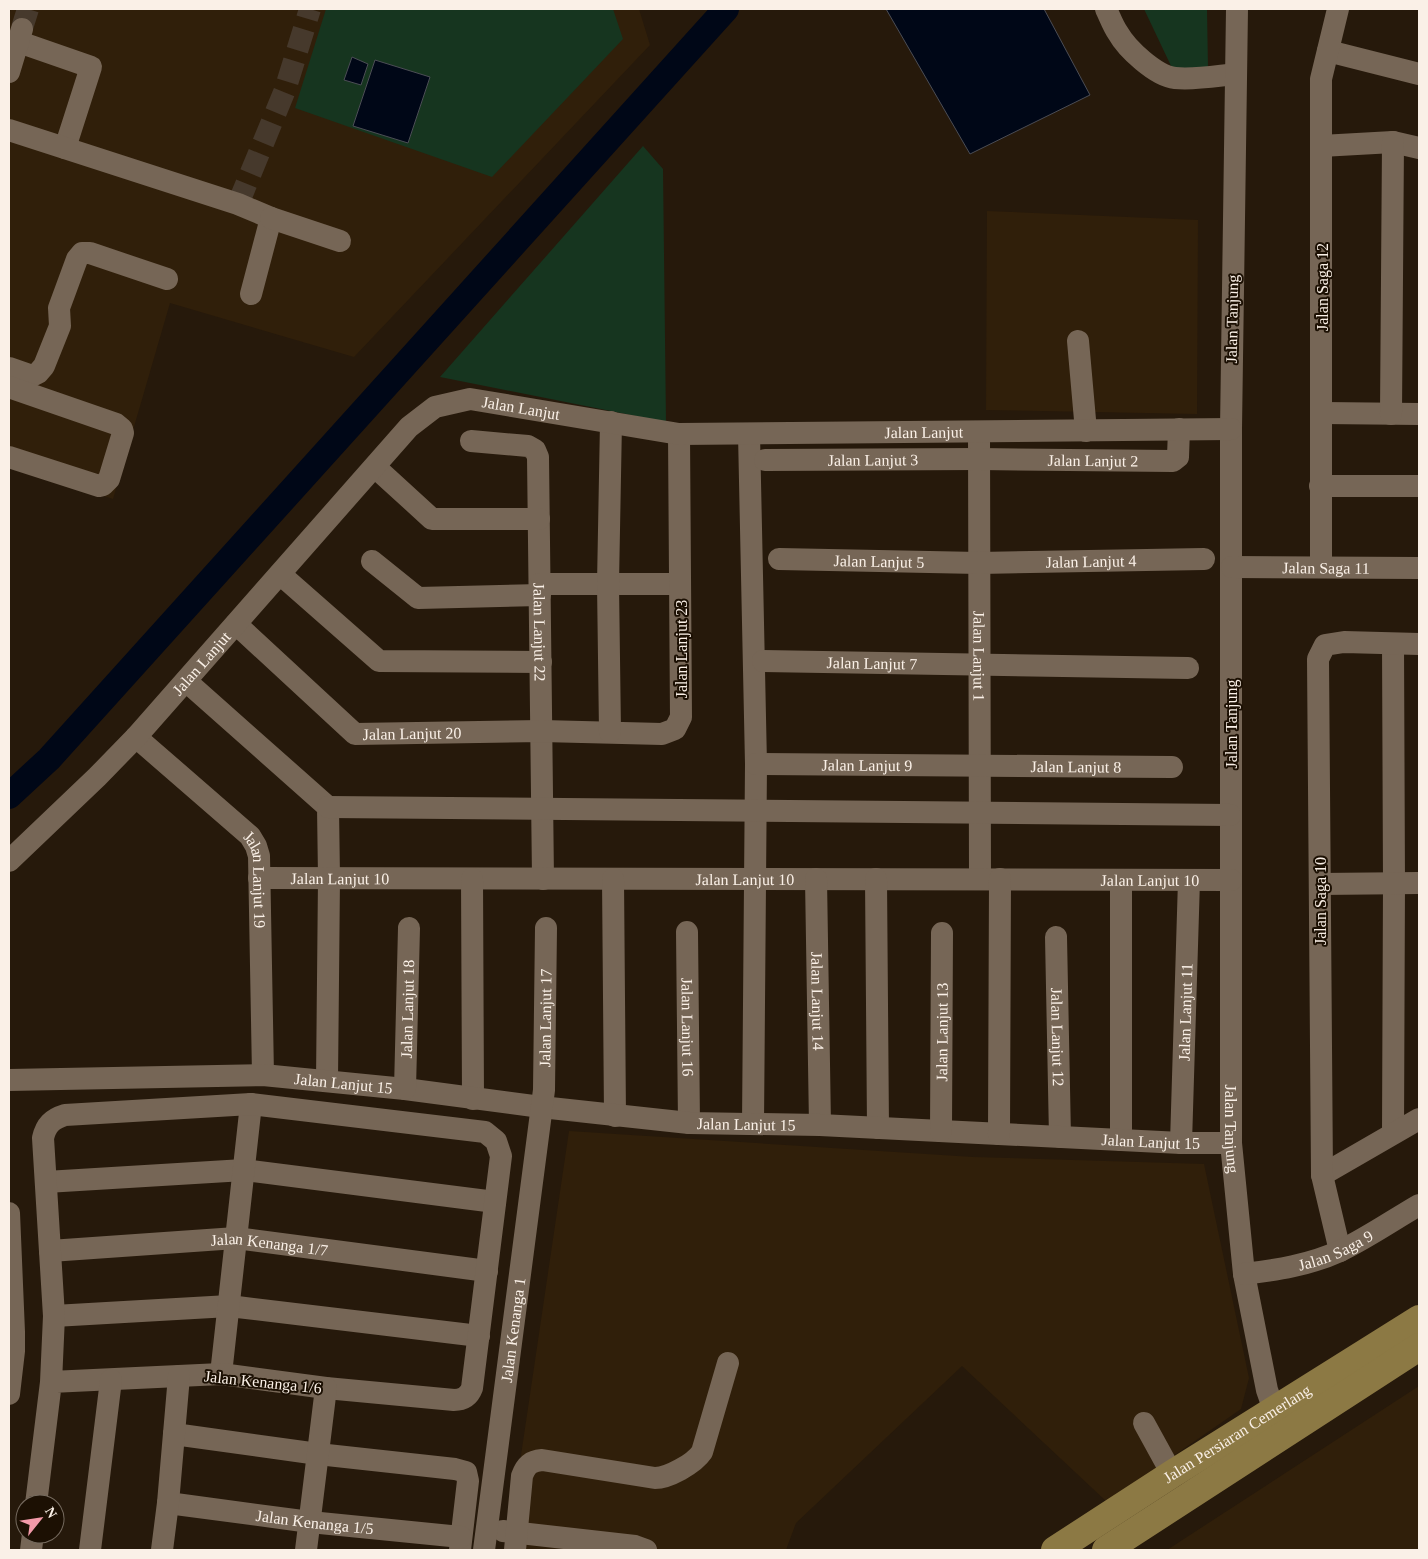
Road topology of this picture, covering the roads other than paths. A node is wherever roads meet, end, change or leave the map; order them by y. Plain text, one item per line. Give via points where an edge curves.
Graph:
1 (1106, 9) edge
2 (1237, 9) edge
3 (1338, 9) edge
4 (1328, 51) junction
5 (9, 72) edge
6 (1236, 74) junction
7 (1419, 74) edge
8 (9, 130) edge
9 (1393, 142) junction
10 (1320, 146) junction
11 (65, 148) junction
12 (1419, 148) edge
13 (271, 218) junction
14 (340, 241) dead end
15 (167, 279) dead end
16 (251, 294) dead end
17 (1078, 341) dead end
18 (9, 368) edge
19 (9, 387) edge
20 (1323, 413) junction
21 (1391, 414) junction
22 (1419, 414) edge
23 (611, 422) junction
24 (1231, 429) junction
25 (1179, 430) junction
26 (1086, 431) junction
27 (979, 432) junction
28 (679, 434) junction
29 (749, 434) junction
30 (471, 441) dead end
31 (9, 457) edge
32 (979, 459) junction
33 (765, 460) dead end
34 (375, 467) junction
35 (1320, 486) junction
36 (1419, 486) edge
37 (539, 519) junction
38 (779, 559) dead end
39 (1204, 559) dead end
40 (372, 561) dead end
41 (979, 563) junction
42 (1232, 567) junction
43 (1322, 567) junction
44 (1419, 568) edge
45 (280, 574) junction
46 (608, 584) junction
47 (680, 584) junction
48 (540, 590) junction
49 (236, 624) junction
50 (1393, 644) junction
51 (1419, 644) edge
52 (763, 661) dead end
53 (541, 662) junction
54 (979, 664) junction
55 (1188, 668) dead end
56 (186, 681) junction
57 (542, 731) junction
58 (610, 732) junction
59 (136, 737) junction
60 (756, 764) junction
61 (979, 766) junction
62 (1172, 767) dead end
63 (328, 807) junction
64 (542, 809) junction
65 (755, 810) junction
66 (980, 812) junction
67 (1230, 815) junction
68 (9, 861) edge
69 (259, 878) junction
70 (329, 878) junction
71 (472, 878) junction
72 (543, 879) junction
73 (613, 879) junction
74 (754, 879) junction
75 (816, 879) junction
76 (876, 879) junction
77 (990, 879) junction
78 (1121, 880) junction
79 (1189, 880) junction
80 (1231, 880) junction
81 (1394, 883) junction
82 (1419, 883) edge
83 (1320, 884) junction
84 (409, 928) dead end
85 (546, 928) dead end
86 (687, 932) dead end
87 (942, 933) dead end
88 (1056, 937) dead end
89 (263, 1075) junction
90 (9, 1080) edge
91 (327, 1081) junction
92 (405, 1089) junction
93 (473, 1099) junction
94 (251, 1104) junction
95 (541, 1107) junction
96 (615, 1116) junction
97 (1419, 1119) edge
98 (689, 1123) junction
99 (753, 1124) junction
100 (820, 1125) junction
101 (878, 1128) junction
102 (941, 1131) junction
103 (1393, 1133) junction
104 (999, 1134) junction
105 (1060, 1137) junction
106 (1121, 1140) junction
107 (1181, 1143) junction
108 (1231, 1143) junction
109 (244, 1170) junction
110 (1322, 1175) junction
111 (46, 1182) junction
112 (495, 1202) junction
113 (1419, 1204) edge
114 (9, 1213) edge
115 (236, 1238) junction
116 (9, 1239) edge
117 (50, 1251) junction
118 (1340, 1251) junction
119 (487, 1272) junction
120 (1244, 1274) junction
121 (228, 1306) junction
122 (54, 1316) junction
123 (1419, 1319) edge
124 (479, 1336) junction
125 (1419, 1347) edge
126 (728, 1363) dead end
127 (221, 1374) junction
128 (179, 1376) junction
129 (111, 1380) junction
130 (51, 1382) junction
131 (326, 1388) junction
132 (9, 1394) edge
133 (1282, 1421) junction
134 (1144, 1423) dead end
135 (174, 1434) junction
136 (318, 1454) junction
137 (1172, 1474) junction
138 (37, 1494) edge
139 (168, 1504) junction
140 (310, 1522) junction
141 (485, 1540) edge
142 (516, 1541) edge
143 (461, 1544) edge
144 (90, 1550) edge
145 (162, 1550) edge
146 (306, 1550) edge
147 (646, 1550) edge
148 (1055, 1550) edge
149 (1106, 1550) edge

1 - 6 street via 1118,34 1155,70 1172,78
2 - 6 street, Jalan Tanjung
3 - 4 street, Jalan Saga 12
4 - 7 street
4 - 10 street, Jalan Saga 12 via 1321,79
5 - 11 street via 21,35 91,67
6 - 24 street, Jalan Tanjung
8 - 11 street
9 - 10 street
9 - 12 street
9 - 21 street
10 - 20 street, Jalan Saga 12
11 - 13 street via 238,204
13 - 14 street
13 - 16 street
15 - 18 street via 82,253 76,259 59,308 60,326 44,366 32,376
17 - 26 street
19 - 31 street via 116,424 123,433 109,479 103,486
20 - 21 street
20 - 35 street, Jalan Saga 12
21 - 22 street
23 - 28 street, Jalan Lanjut
23 - 34 street, Jalan Lanjut via 470,399 435,406 409,428
23 - 46 street
24 - 25 street, Jalan Lanjut
24 - 42 street, Jalan Tanjung
25 - 26 street, Jalan Lanjut
25 - 32 street, Jalan Lanjut 2 via 1178,457 1173,461
26 - 27 street, Jalan Lanjut
27 - 29 street, Jalan Lanjut
27 - 32 street, Jalan Lanjut 1
28 - 29 street, Jalan Lanjut
28 - 47 street, Jalan Lanjut 23
29 - 60 street
30 - 37 street, Jalan Lanjut 22 via 528,446 535,450 538,457
32 - 33 street, Jalan Lanjut 3
32 - 41 street, Jalan Lanjut 1
34 - 37 street via 432,519
34 - 45 street, Jalan Lanjut
35 - 36 street
35 - 43 street, Jalan Saga 12
37 - 48 street, Jalan Lanjut 22
38 - 41 street, Jalan Lanjut 5
39 - 41 street, Jalan Lanjut 4
40 - 48 street via 418,598
41 - 54 street, Jalan Lanjut 1
42 - 43 street, Jalan Saga 11
42 - 67 street, Jalan Tanjung
43 - 44 street, Jalan Saga 11
45 - 49 street, Jalan Lanjut
45 - 53 street via 379,661
46 - 47 street
46 - 48 street
46 - 58 street
47 - 58 street, Jalan Lanjut 23 via 682,717 675,729 662,734
48 - 53 street, Jalan Lanjut 22
49 - 56 street, Jalan Lanjut
49 - 57 street, Jalan Lanjut 20 via 355,734
50 - 51 street, Jalan Saga 10
50 - 81 street
50 - 83 street, Jalan Saga 10 via 1344,642 1325,645 1318,660
52 - 54 street, Jalan Lanjut 7
53 - 57 street, Jalan Lanjut 22
54 - 55 street
54 - 61 street, Jalan Lanjut 1
56 - 59 street, Jalan Lanjut
56 - 63 street
57 - 58 street, Jalan Lanjut 23
57 - 64 street, Jalan Lanjut 22
59 - 68 street, Jalan Lanjut
59 - 69 street, Jalan Lanjut 19 via 250,836 259,856
60 - 61 street, Jalan Lanjut 9
60 - 65 street
61 - 62 street, Jalan Lanjut 8
61 - 66 street, Jalan Lanjut 1
63 - 64 street
63 - 70 street
64 - 65 street
64 - 72 street, Jalan Lanjut 22
65 - 66 street
65 - 74 street
66 - 67 street
66 - 77 street, Jalan Lanjut 1
67 - 80 street, Jalan Tanjung
69 - 70 street, Jalan Lanjut 10
69 - 89 street, Jalan Lanjut 19
70 - 71 street, Jalan Lanjut 10
70 - 91 street
71 - 72 street, Jalan Lanjut 10
71 - 93 street
72 - 73 street, Jalan Lanjut 10
73 - 74 street, Jalan Lanjut 10
73 - 96 street
74 - 75 street, Jalan Lanjut 10
74 - 99 street
75 - 76 street, Jalan Lanjut 10
75 - 100 street, Jalan Lanjut 14
76 - 77 street, Jalan Lanjut 10
76 - 101 street
77 - 78 street, Jalan Lanjut 10
77 - 104 street, Jalan Lanjut 1
78 - 79 street, Jalan Lanjut 10
78 - 106 street
79 - 80 street, Jalan Lanjut 10
79 - 107 street, Jalan Lanjut 11
80 - 108 street, Jalan Tanjung
81 - 82 street
81 - 83 street
81 - 103 street
83 - 110 street, Jalan Saga 10
84 - 92 street, Jalan Lanjut 18
85 - 95 street, Jalan Lanjut 17 via 544,1090
86 - 98 street, Jalan Lanjut 16
87 - 102 street, Jalan Lanjut 13
88 - 105 street, Jalan Lanjut 12
89 - 90 street, Jalan Lanjut 15
89 - 91 street, Jalan Lanjut 15
91 - 92 street, Jalan Lanjut 15
92 - 93 street, Jalan Lanjut 15
93 - 95 street, Jalan Lanjut 15
94 - 109 street
94 - 111 street via 58,1117 47,1126 43,1138
94 - 112 street via 485,1132 496,1141 500,1152
95 - 96 street, Jalan Lanjut 15
95 - 141 street, Jalan Kenanga 1
96 - 98 street, Jalan Lanjut 15
97 - 103 street
98 - 99 street, Jalan Lanjut 15
99 - 100 street, Jalan Lanjut 15
100 - 101 street, Jalan Lanjut 15
101 - 102 street, Jalan Lanjut 15
102 - 104 street, Jalan Lanjut 15
103 - 110 street
104 - 105 street, Jalan Lanjut 15
105 - 106 street, Jalan Lanjut 15
106 - 107 street, Jalan Lanjut 15
107 - 108 street, Jalan Lanjut 15
108 - 120 street, Jalan Tanjung
109 - 111 street
109 - 112 street
109 - 115 street
110 - 118 street, Jalan Saga 10
111 - 117 street
112 - 119 street
113 - 118 street, Jalan Saga 9
114 - 116 street
115 - 117 street, Jalan Kenanga 1/7
115 - 119 street, Jalan Kenanga 1/7
115 - 121 street
116 - 132 street via 14,1332
117 - 122 street
118 - 120 street, Jalan Saga 9 via 1275,1270
119 - 124 street
120 - 133 street, Jalan Tanjung via 1267,1390
121 - 122 street
121 - 124 street
121 - 127 street
122 - 130 street
123 - 133 main road, Jalan Persiaran Cemerlang
124 - 131 street, Jalan Kenanga 1/6 via 471,1392 462,1399
125 - 133 main road, Jalan Persiaran Cemerlang
126 - 142 street via 704,1448 697,1459 658,1478 535,1460 524,1469 522,1476
127 - 128 street, Jalan Kenanga 1/6
127 - 131 street, Jalan Kenanga 1/6
128 - 129 street, Jalan Kenanga 1/6
128 - 135 street
129 - 130 street, Jalan Kenanga 1/6
129 - 144 street
130 - 138 street
131 - 136 street
133 - 137 main road, Jalan Persiaran Cemerlang
133 - 149 main road, Jalan Persiaran Cemerlang
134 - 137 street
135 - 136 street
135 - 139 street
136 - 140 street
136 - 143 street via 466,1472 468,1481
137 - 148 main road, Jalan Persiaran Cemerlang
139 - 140 street, Jalan Kenanga 1/5
139 - 145 street
140 - 143 street, Jalan Kenanga 1/5
140 - 146 street
141 - 142 street
142 - 147 street via 635,1546

